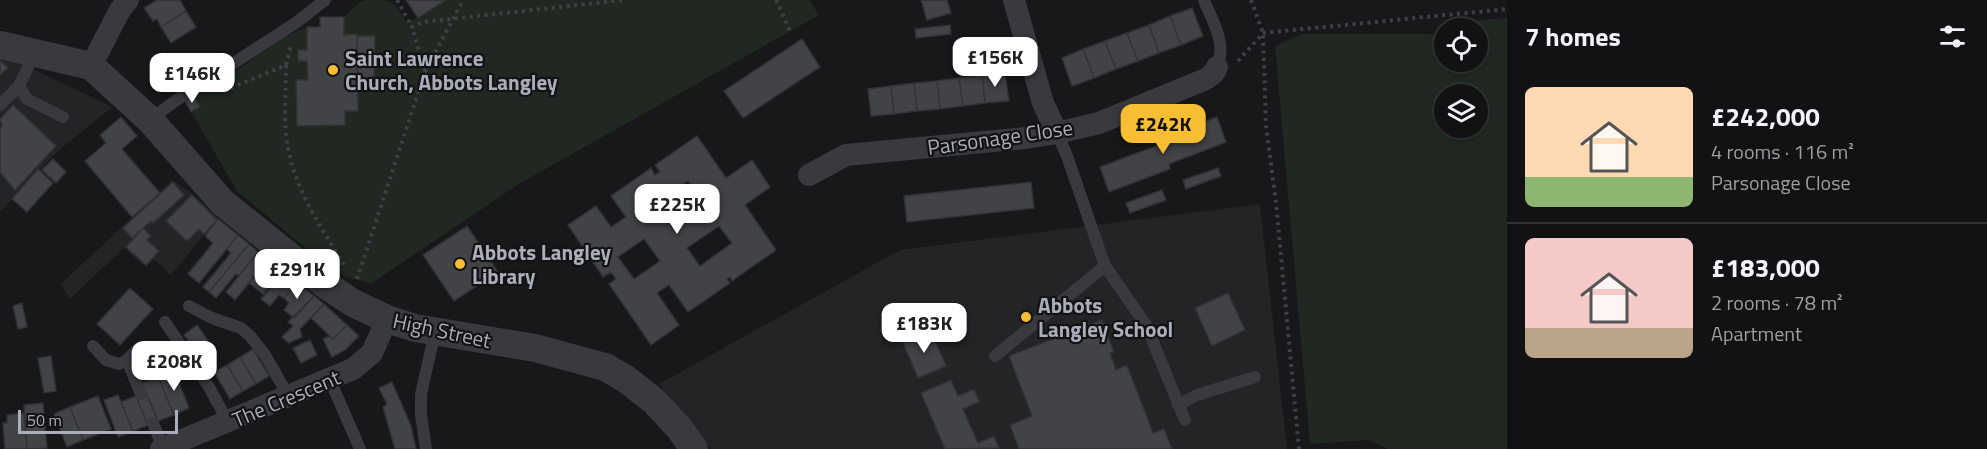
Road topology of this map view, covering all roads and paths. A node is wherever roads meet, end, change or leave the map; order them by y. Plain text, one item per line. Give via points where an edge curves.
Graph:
1 (128, 0) edge
2 (325, 0) edge
3 (397, 0) edge
4 (463, 0) edge
5 (624, 0) edge
6 (776, 0) edge
7 (1014, 0) edge
8 (1204, 0) edge
9 (1251, 0) edge
10 (1507, 9) edge
11 (454, 18) junction
12 (412, 27) junction
13 (790, 31) dead end
14 (1263, 33) junction
15 (0, 45) edge
16 (34, 54) junction
17 (91, 66) junction
18 (1217, 67) junction
19 (425, 72) junction
20 (19, 86) junction
21 (215, 95) dead end
22 (0, 105) edge
23 (63, 117) dead end
24 (150, 120) junction
25 (1057, 133) junction
26 (809, 175) dead end
27 (1105, 266) junction
28 (357, 277) junction
29 (353, 287) dead end
30 (189, 306) dead end
31 (387, 319) junction
32 (165, 322) dead end
33 (435, 332) junction
34 (93, 346) dead end
35 (139, 348) dead end
36 (995, 356) dead end
37 (127, 360) junction
38 (1255, 377) dead end
39 (330, 380) junction
40 (141, 394) dead end
41 (289, 397) junction
42 (1179, 405) junction
43 (1185, 420) dead end
44 (228, 422) junction
45 (153, 423) dead end
46 (162, 448) edge
47 (360, 449) edge
48 (426, 449) edge
49 (694, 449) edge
50 (1299, 449) edge

1 - 17 street
2 - 24 lane
3 - 12 path
4 - 11 path
5 - 11 path
6 - 13 path
7 - 25 street via 1042,103
8 - 18 lane via 1222,46
9 - 14 path
10 - 14 path
11 - 12 path via 423,21
11 - 19 path
12 - 19 path
14 - 18 path via 1237,61
14 - 50 path via 1266,126
15 - 16 street
16 - 17 street
16 - 20 lane
17 - 24 street, High Street
18 - 25 street, Parsonage Close via 1206,79 1163,97 1099,123
19 - 28 path
20 - 22 lane
20 - 23 lane via 27,99
21 - 28 path via 286,65 287,146 294,170 316,219 348,272
24 - 31 street, High Street via 223,203 323,283
25 - 26 street, Parsonage Close via 846,155
25 - 27 lane
27 - 36 lane
27 - 42 lane via 1146,325
28 - 29 path
30 - 41 lane via 242,328 265,355
31 - 33 street, High Street
31 - 39 street, The Crescent via 377,345 366,359
32 - 44 lane
33 - 48 lane via 421,394
33 - 49 street, High Street via 535,348 605,367 654,401
34 - 37 lane via 106,360
35 - 37 lane
37 - 40 lane
38 - 42 lane via 1197,395
39 - 41 street, The Crescent
39 - 47 lane
41 - 44 street, The Crescent
42 - 43 lane
44 - 46 street, The Crescent
45 - 46 lane

